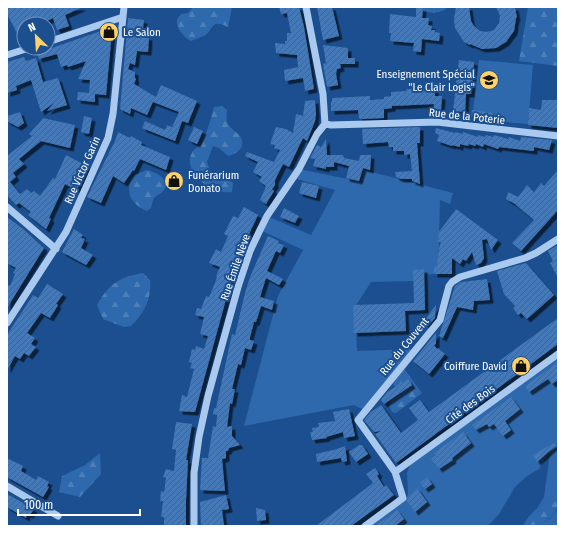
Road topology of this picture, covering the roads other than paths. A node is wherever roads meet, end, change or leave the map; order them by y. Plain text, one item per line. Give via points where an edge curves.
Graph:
1 (124, 7) edge
2 (306, 7) edge
3 (123, 18) junction
4 (56, 39) edge
5 (325, 124) junction
6 (558, 136) edge
7 (7, 207) edge
8 (558, 239) edge
9 (56, 248) junction
10 (7, 323) edge
11 (558, 354) edge
12 (395, 472) junction
13 (7, 486) edge
14 (58, 516) dead end
15 (194, 526) edge
16 (365, 526) edge

1 - 3 street, Rue Victor Garin
2 - 5 street via 323,94
3 - 4 street
3 - 9 street, Rue Victor Garin via 108,138 74,215
5 - 6 street, Rue de la Poterie via 437,122
5 - 15 street, Rue Émile Nève via 260,230 238,287 199,437 194,473
7 - 9 street
8 - 12 street, Rue du Couvent via 525,258 460,277 449,286 440,320 358,420
9 - 10 street, Rue Victor Garin
11 - 12 street, Cité des Bois
12 - 16 street via 403,498
13 - 14 street

